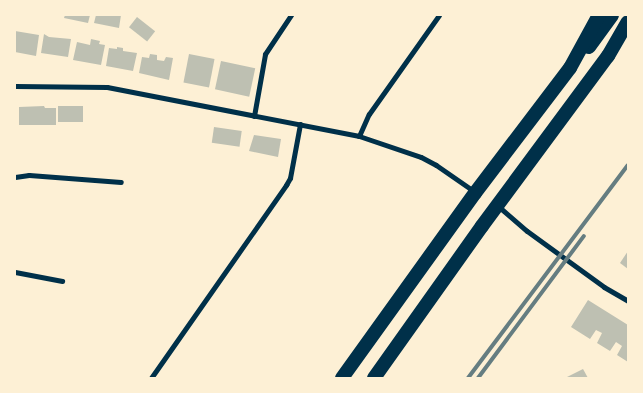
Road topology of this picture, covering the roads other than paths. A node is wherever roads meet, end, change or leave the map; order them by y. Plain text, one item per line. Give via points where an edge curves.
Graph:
1 (290, 15) edge
2 (439, 15) edge
3 (599, 15) edge
4 (612, 15) edge
5 (628, 22) edge
6 (570, 68) junction
7 (15, 86) edge
8 (254, 116) junction
9 (300, 124) junction
10 (359, 136) junction
11 (15, 177) edge
12 (121, 182) dead end
13 (475, 193) junction
14 (497, 205) junction
15 (15, 272) edge
16 (62, 281) dead end
17 (628, 301) edge
18 (151, 378) edge
19 (342, 378) edge
20 (374, 378) edge

1 - 8 street via 265,54
2 - 10 street via 369,114
3 - 6 highway
4 - 6 highway
5 - 14 highway via 588,83
6 - 13 highway
7 - 8 street via 107,87
8 - 9 street
9 - 10 street
9 - 18 street via 286,185
10 - 13 street via 429,161
11 - 12 street via 29,175
13 - 19 highway
14 - 17 street via 527,232
14 - 20 highway
15 - 16 street

